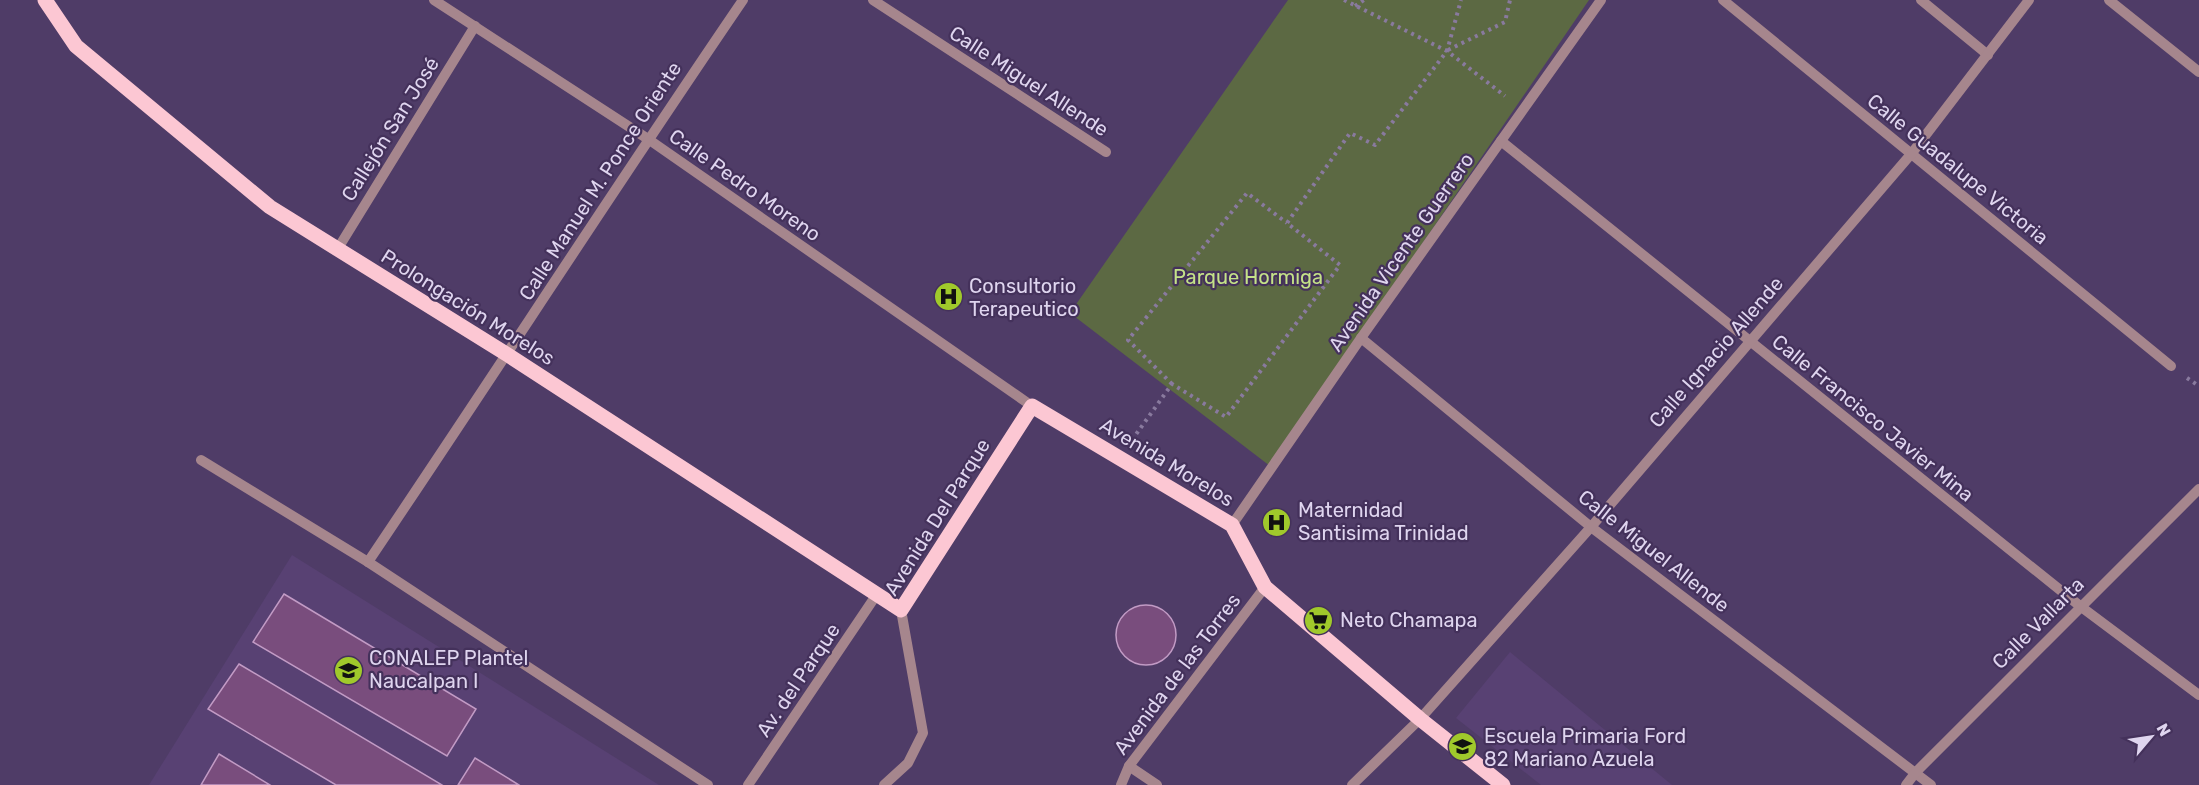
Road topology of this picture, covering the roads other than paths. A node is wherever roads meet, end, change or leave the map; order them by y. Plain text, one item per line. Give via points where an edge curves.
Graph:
1 (45, 0) edge
2 (434, 0) edge
3 (742, 0) edge
4 (873, 0) edge
5 (1601, 0) edge
6 (1723, 0) edge
7 (1921, 0) edge
8 (2029, 0) edge
9 (2109, 0) edge
10 (475, 26) junction
11 (1988, 55) junction
12 (2199, 72) edge
13 (648, 139) junction
14 (1501, 141) junction
15 (1106, 152) dead end
16 (1912, 153) junction
17 (337, 250) junction
18 (1361, 338) junction
19 (1748, 341) junction
20 (508, 355) junction
21 (2171, 366) dead end
22 (1032, 406) junction
23 (201, 460) dead end
24 (2199, 489) edge
25 (1232, 525) junction
26 (1591, 527) junction
27 (368, 562) junction
28 (1265, 586) junction
29 (877, 594) junction
30 (2080, 606) junction
31 (901, 610) junction
32 (2199, 695) edge
33 (1420, 719) junction
34 (1129, 766) junction
35 (1916, 772) junction
36 (708, 785) edge
37 (748, 785) edge
38 (884, 785) edge
39 (1121, 785) edge
40 (1157, 785) edge
41 (1352, 785) edge
42 (1503, 785) edge
43 (1906, 785) edge
44 (1931, 785) edge

1 - 17 main road, Prolongación Morelos via 76,46 270,207
2 - 10 street, Calle Pedro Moreno
3 - 13 street, Calle Manuel M. Ponce Oriente
4 - 15 street, Calle Miguel Allende
5 - 14 street, Avenida Vicente Guerrero
6 - 16 street, Calle Guadalupe Victoria
7 - 11 street
8 - 11 street, Calle Ignacio Allende
9 - 12 street
10 - 13 street, Calle Pedro Moreno
10 - 17 street, Callejón San José
11 - 16 street, Calle Ignacio Allende
13 - 20 street, Calle Manuel M. Ponce Oriente
13 - 22 street, Calle Pedro Moreno
14 - 18 street, Avenida Vicente Guerrero
14 - 19 street, Calle Francisco Javier Mina
16 - 19 street, Calle Ignacio Allende
16 - 21 street, Calle Guadalupe Victoria
17 - 20 main road, Prolongación Morelos
18 - 25 street, Avenida Vicente Guerrero
18 - 26 street, Calle Miguel Allende
19 - 26 street, Calle Ignacio Allende
19 - 30 street, Calle Francisco Javier Mina
20 - 27 street, Calle Manuel M. Ponce Oriente
20 - 29 main road, Prolongación Morelos
22 - 25 main road, Avenida Morelos
22 - 31 main road, Avenida Del Parque
23 - 27 street
24 - 30 street, Calle Vallarta
25 - 28 main road, Avenida Morelos
26 - 33 street, Calle Ignacio Allende
26 - 35 street, Calle Miguel Allende
27 - 36 street
28 - 33 main road, Avenida Morelos
28 - 34 street, Avenida de las Torres
29 - 31 main road, Prolongación Morelos
29 - 37 street, Av. del Parque
30 - 32 street, Calle Francisco Javier Mina
30 - 35 street, Calle Vallarta
31 - 38 street, Avenida Del Parque via 923,733 908,764
33 - 41 street, Calle Ignacio Allende
33 - 42 main road, Avenida Morelos
34 - 39 street, Avenida de las Torres
34 - 40 street
35 - 43 street, Calle Vallarta
35 - 44 street, Calle Miguel Allende

